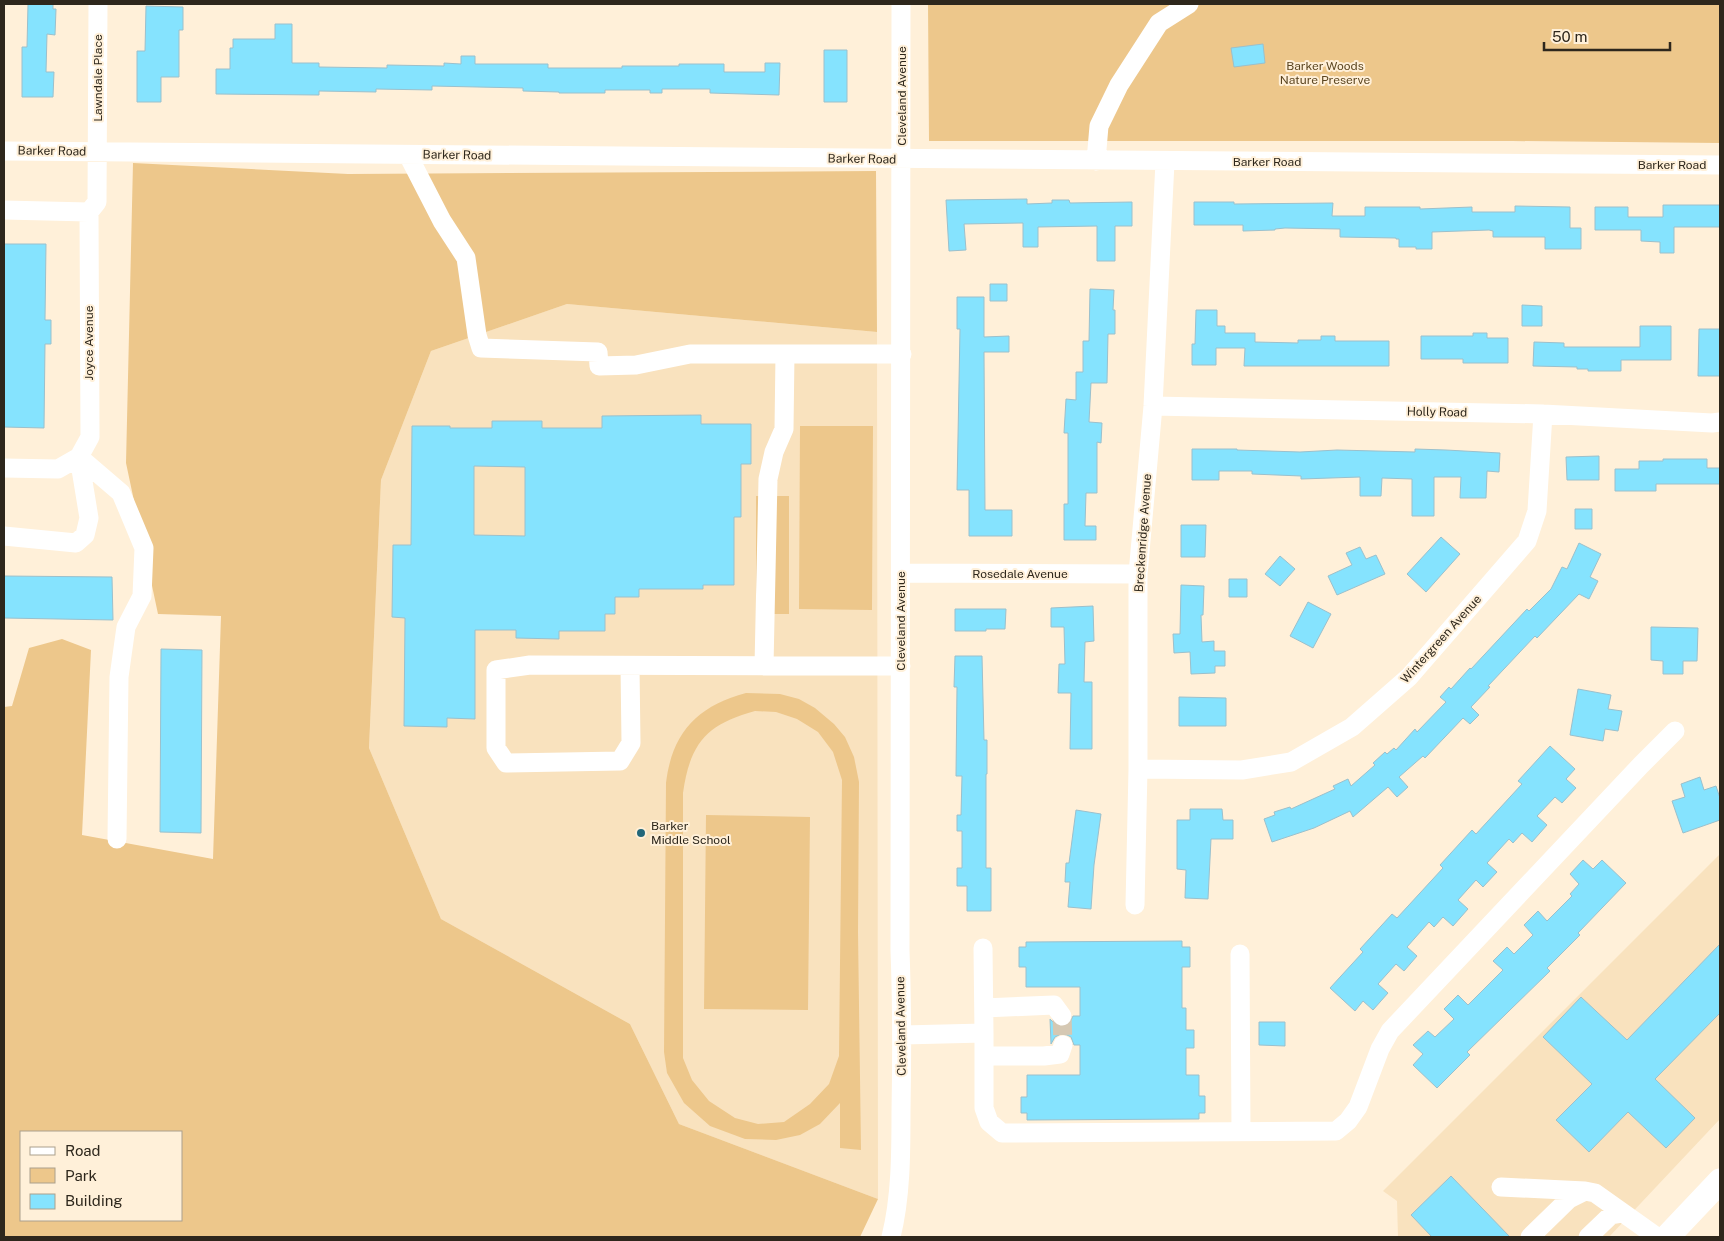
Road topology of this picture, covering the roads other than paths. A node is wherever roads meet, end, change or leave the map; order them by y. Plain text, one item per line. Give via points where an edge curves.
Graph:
1 (98, 4) edge
2 (901, 4) edge
3 (1189, 4) edge
4 (4, 151) edge
5 (98, 152) junction
6 (408, 155) junction
7 (902, 159) junction
8 (1096, 161) junction
9 (1166, 162) junction
10 (1720, 165) edge
11 (4, 210) edge
12 (88, 212) junction
13 (785, 354) junction
14 (902, 354) junction
15 (1153, 406) junction
16 (1543, 414) junction
17 (1720, 422) edge
18 (79, 457) junction
19 (4, 468) edge
20 (4, 536) edge
21 (902, 573) junction
22 (1138, 574) junction
23 (630, 666) junction
24 (764, 666) junction
25 (901, 666) junction
26 (1675, 731) dead end
27 (1138, 769) junction
28 (117, 839) dead end
29 (1135, 905) dead end
30 (983, 948) dead end
31 (1240, 954) dead end
32 (984, 1008) junction
33 (1062, 1016) dead end
34 (984, 1033) junction
35 (902, 1035) junction
36 (1063, 1045) dead end
37 (984, 1056) junction
38 (1241, 1131) junction
39 (1720, 1181) edge
40 (1501, 1188) dead end
41 (1585, 1191) junction
42 (1623, 1213) junction
43 (891, 1237) edge
44 (1530, 1237) edge
45 (1588, 1237) edge
46 (1657, 1237) edge
47 (1667, 1237) edge

1 - 5 street, Lawndale Place
2 - 7 street, Cleveland Avenue
3 - 8 street via 1159,23 1119,85 1099,126
4 - 5 street, Barker Road
5 - 6 street, Barker Road
5 - 12 street, Joyce Avenue via 97,202
6 - 7 street, Barker Road
6 - 13 street via 442,221 466,258 481,348 598,352 599,366 636,365 690,354
7 - 8 street, Barker Road
7 - 14 street, Cleveland Avenue
8 - 9 street, Barker Road
9 - 10 street, Barker Road
9 - 15 street, Breckenridge Avenue
11 - 12 street
12 - 18 street, Joyce Avenue via 90,437
13 - 14 street
13 - 24 street via 784,430 774,452 768,479
14 - 21 street, Cleveland Avenue
15 - 16 street, Holly Road
15 - 22 street, Breckenridge Avenue
16 - 17 street, Holly Road
16 - 27 street, Wintergreen Avenue via 1537,511 1527,542 1408,677 1352,727 1291,762 1242,770
18 - 19 street via 58,469
18 - 20 street via 89,518 85,535 76,543
18 - 28 street via 120,493 144,548 142,596 126,627 119,677
21 - 22 street, Rosedale Avenue
21 - 25 street, Cleveland Avenue
22 - 27 street, Breckenridge Avenue
23 - 23 street via 530,666 496,670 496,748 506,763 620,761 630,743
23 - 24 street
24 - 25 street
25 - 35 street, Cleveland Avenue
26 - 38 street via 1390,1031 1358,1107 1348,1121 1336,1131
27 - 29 street, Breckenridge Avenue
30 - 32 street
31 - 38 street
32 - 33 street via 1054,1005
32 - 34 street
34 - 35 street
34 - 37 street
35 - 43 street, Cleveland Avenue via 901,1157
36 - 37 street via 1060,1054
37 - 38 street via 984,1108 989,1122 1002,1133
39 - 47 main road
40 - 41 street
41 - 42 street via 1595,1193
41 - 44 street via 1569,1199
42 - 45 street via 1611,1215
42 - 46 street

